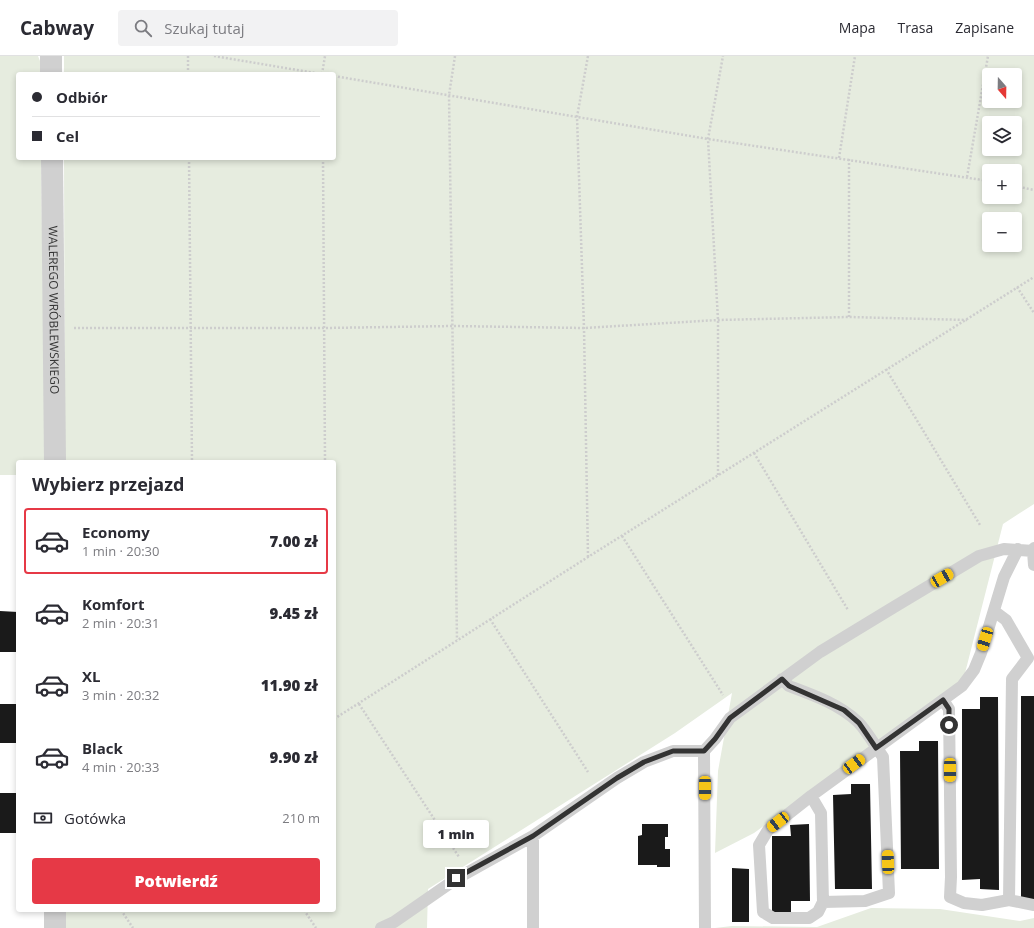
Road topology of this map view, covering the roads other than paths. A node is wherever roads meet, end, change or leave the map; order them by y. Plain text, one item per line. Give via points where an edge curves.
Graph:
1 (51, 56) edge
2 (51, 72) edge
3 (52, 160) edge
4 (55, 460) edge
5 (1018, 549) junction
6 (1033, 550) edge
7 (1034, 565) edge
8 (994, 611) junction
9 (1031, 661) edge
10 (782, 679) junction
11 (943, 700) junction
12 (876, 748) junction
13 (704, 751) junction
14 (811, 796) junction
15 (533, 836) junction
16 (1009, 900) junction
17 (823, 902) junction
18 (1034, 905) edge
19 (55, 912) edge
20 (55, 928) edge
21 (381, 928) edge
22 (534, 928) edge
23 (705, 928) edge

1 - 2 street
3 - 4 street, WALEREGO WRÓBLEWSKIEGO
5 - 6 lane
5 - 8 lane via 1004,577
5 - 10 lane via 1004,549 979,556 820,652
6 - 7 lane
8 - 9 lane via 1006,620
8 - 11 lane via 974,670 962,686
9 - 16 lane via 1012,679
10 - 12 lane via 789,686 844,710 859,723
10 - 13 lane via 730,718
11 - 12 lane
11 - 16 lane via 949,709 950,897 964,904 982,905
12 - 14 lane
12 - 17 lane via 884,757 889,892 865,901
13 - 15 lane via 673,751 644,762
13 - 23 lane
14 - 17 lane via 821,813
14 - 17 lane via 768,830 759,845 763,912 773,918 809,918 818,912
15 - 21 lane via 456,878 394,922
15 - 22 lane
16 - 18 lane
19 - 20 street

